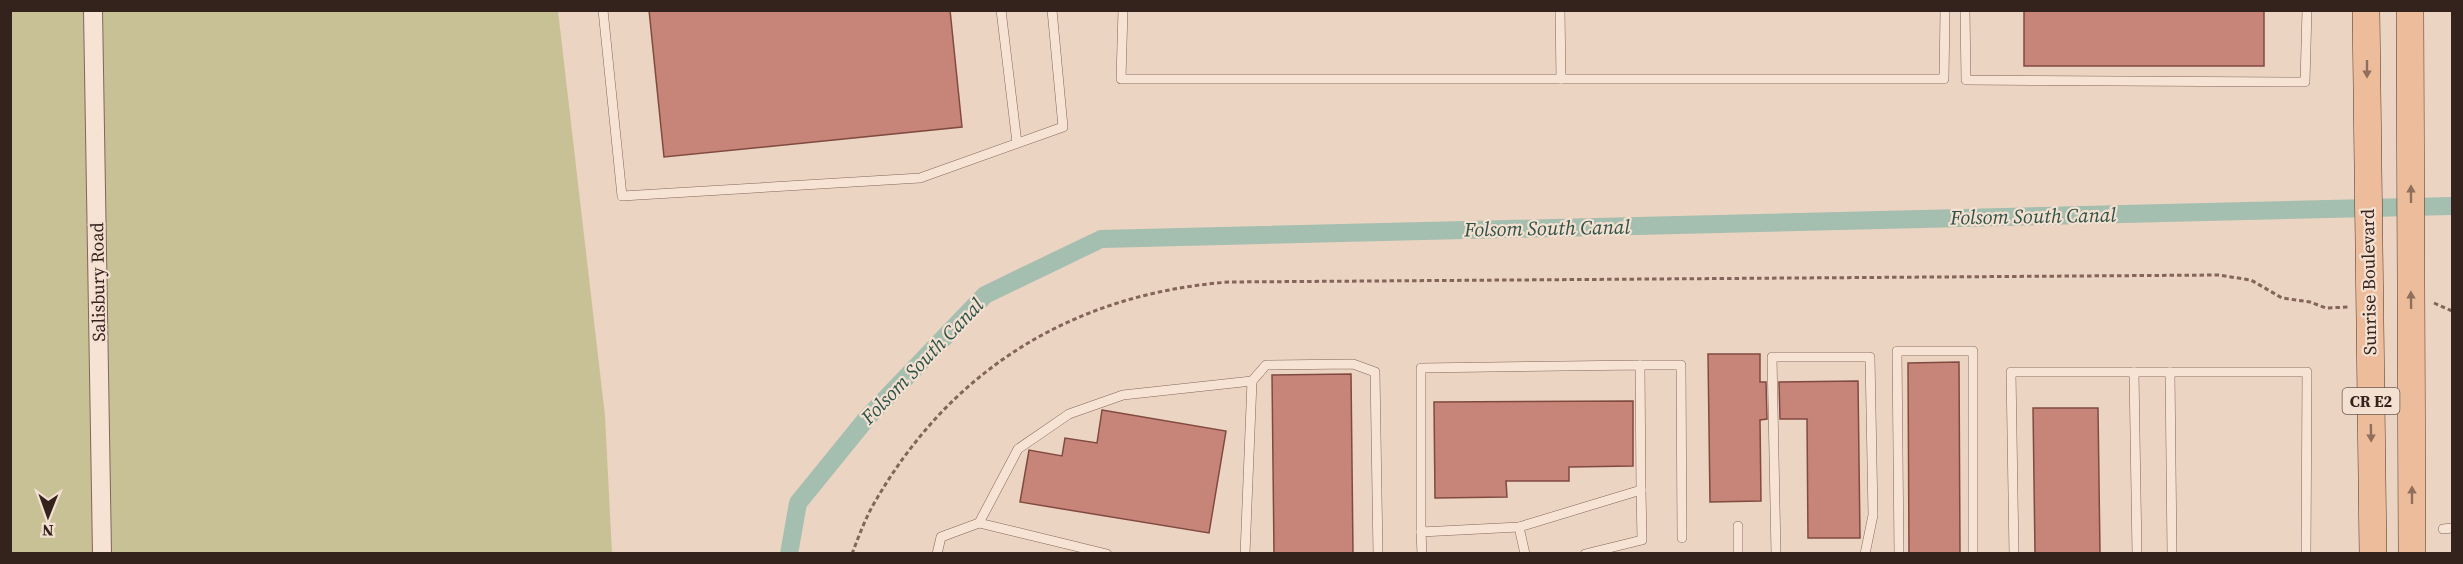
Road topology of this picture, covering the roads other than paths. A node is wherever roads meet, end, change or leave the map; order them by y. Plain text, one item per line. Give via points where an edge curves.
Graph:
1 (93, 10) edge
2 (603, 10) edge
3 (1001, 10) edge
4 (1052, 10) edge
5 (1123, 10) edge
6 (1560, 10) edge
7 (1945, 10) edge
8 (1965, 10) edge
9 (2307, 10) edge
10 (2367, 10) edge
11 (2410, 10) edge
12 (1561, 79) junction
13 (1017, 143) junction
14 (1640, 365) junction
15 (2134, 372) junction
16 (2170, 372) junction
17 (1252, 381) junction
18 (1641, 490) junction
19 (979, 523) junction
20 (1738, 526) dead end
21 (1519, 527) junction
22 (1421, 532) junction
23 (1682, 538) dead end
24 (102, 554) edge
25 (937, 554) edge
26 (1107, 554) edge
27 (1245, 554) edge
28 (1378, 554) edge
29 (1422, 554) edge
30 (1525, 554) edge
31 (1585, 554) edge
32 (1738, 554) edge
33 (1776, 554) edge
34 (1865, 554) edge
35 (1899, 554) edge
36 (1973, 554) edge
37 (2014, 554) edge
38 (2137, 554) edge
39 (2172, 554) edge
40 (2306, 554) edge
41 (2373, 554) edge
42 (2412, 554) edge

1 - 24 street, Salisbury Road
2 - 13 lane via 622,196 920,178
3 - 13 lane
4 - 13 lane via 1063,127
5 - 12 lane via 1121,79
6 - 12 lane
7 - 12 lane via 1944,79
8 - 9 lane via 1966,80 2305,82
10 -> 41 main road, Sunrise Boulevard / CR E2
42 -> 11 main road, CR E2
14 - 18 lane
14 - 22 lane via 1421,368
14 - 23 lane via 1681,365
15 - 16 lane
15 - 37 lane via 2011,372
15 - 38 lane
16 - 39 lane
16 - 40 lane via 2307,372
17 - 19 lane via 1123,395 1069,414 1018,449
17 - 27 lane
17 - 28 lane via 1266,365 1353,363 1375,372
18 - 21 lane
18 - 31 lane via 1642,540
19 - 25 lane via 941,537
19 - 26 lane
20 - 32 lane
21 - 22 lane
21 - 30 lane
22 - 29 lane
33 - 34 lane via 1772,357 1870,357 1873,515
35 - 36 lane via 1897,351 1973,351

